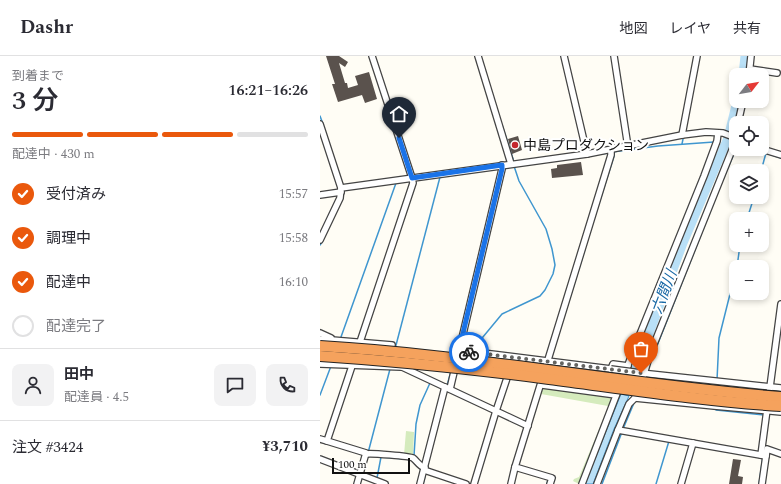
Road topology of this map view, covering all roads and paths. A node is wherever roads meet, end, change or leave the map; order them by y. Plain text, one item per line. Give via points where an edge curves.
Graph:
1 (372, 56) edge
2 (478, 56) edge
3 (564, 56) edge
4 (614, 56) edge
5 (697, 56) edge
6 (752, 56) edge
7 (750, 68) edge
8 (769, 72) edge
9 (777, 73) dead end
10 (320, 124) edge
11 (720, 133) junction
12 (682, 135) junction
13 (729, 136) edge
14 (628, 146) junction
15 (769, 151) edge
16 (611, 152) junction
17 (587, 154) junction
18 (781, 155) edge
19 (729, 156) edge
20 (511, 164) junction
21 (502, 167) junction
22 (413, 180) junction
23 (343, 189) junction
24 (320, 195) edge
25 (320, 240) edge
26 (781, 304) edge
27 (320, 333) edge
28 (320, 339) edge
29 (335, 340) junction
30 (360, 342) junction
31 (320, 346) edge
32 (459, 350) junction
33 (320, 356) edge
34 (514, 357) junction
35 (548, 361) junction
36 (320, 364) edge
37 (352, 365) junction
38 (628, 366) junction
39 (402, 367) junction
40 (611, 369) junction
41 (642, 374) junction
42 (542, 385) junction
43 (447, 388) junction
44 (770, 388) junction
45 (781, 388) edge
46 (616, 395) junction
47 (781, 397) edge
48 (635, 398) junction
49 (781, 406) edge
50 (496, 411) junction
51 (766, 411) junction
52 (781, 412) edge
53 (528, 426) junction
54 (621, 431) junction
55 (320, 439) edge
56 (327, 441) junction
57 (693, 445) junction
58 (367, 454) junction
59 (781, 454) edge
60 (763, 455) junction
61 (320, 459) edge
62 (517, 468) junction
63 (425, 470) junction
64 (361, 475) junction
65 (357, 484) edge
66 (385, 484) edge
67 (420, 484) edge
68 (466, 484) edge
69 (474, 484) edge
70 (511, 484) edge
71 (550, 484) edge
72 (582, 484) edge
73 (597, 484) edge
74 (681, 484) edge
75 (762, 484) edge

1 - 22 street
2 - 20 street
3 - 17 street
4 - 14 street
5 - 12 street
6 - 7 street
8 - 9 street
10 - 23 street
11 - 12 street
11 - 13 street
11 - 38 street
12 - 14 street
14 - 16 street
15 - 18 street
16 - 17 street
16 - 35 street
17 - 20 street
19 - 41 street
20 - 21 street
21 - 22 street
21 - 32 street
22 - 23 street
22 - 30 street
23 - 24 street
23 - 25 street
26 - 44 street
27 - 29 street
28 - 29 street
29 - 30 street
30 - 37 street
30 - 39 street via 390,345 391,356
31 - 47 highway, bridge via 431,355
32 - 34 street
32 - 43 street
33 - 49 highway, bridge via 431,365 634,391
34 - 35 street
34 - 50 street
35 - 40 street
35 - 42 street
36 - 37 street
37 - 39 street
37 - 56 street
38 - 40 street via 613,364
38 - 46 street
39 - 43 street
40 - 41 street, bridge
41 - 44 street
41 - 48 street
42 - 46 street
42 - 53 street
43 - 50 street
43 - 63 street
44 - 45 street
44 - 51 street
46 - 72 street
48 - 51 street
48 - 54 street via 629,404
50 - 53 street
50 - 69 street
51 - 52 street
51 - 60 street
53 - 62 street
54 - 57 street
54 - 73 street
55 - 56 street
56 - 58 street
57 - 60 street
57 - 74 street
58 - 63 street via 408,456
58 - 64 street
59 - 60 street via 767,449
60 - 75 street
61 - 64 street
62 - 70 street
62 - 71 street via 552,478
63 - 67 street
63 - 68 street
64 - 65 street
64 - 66 street

